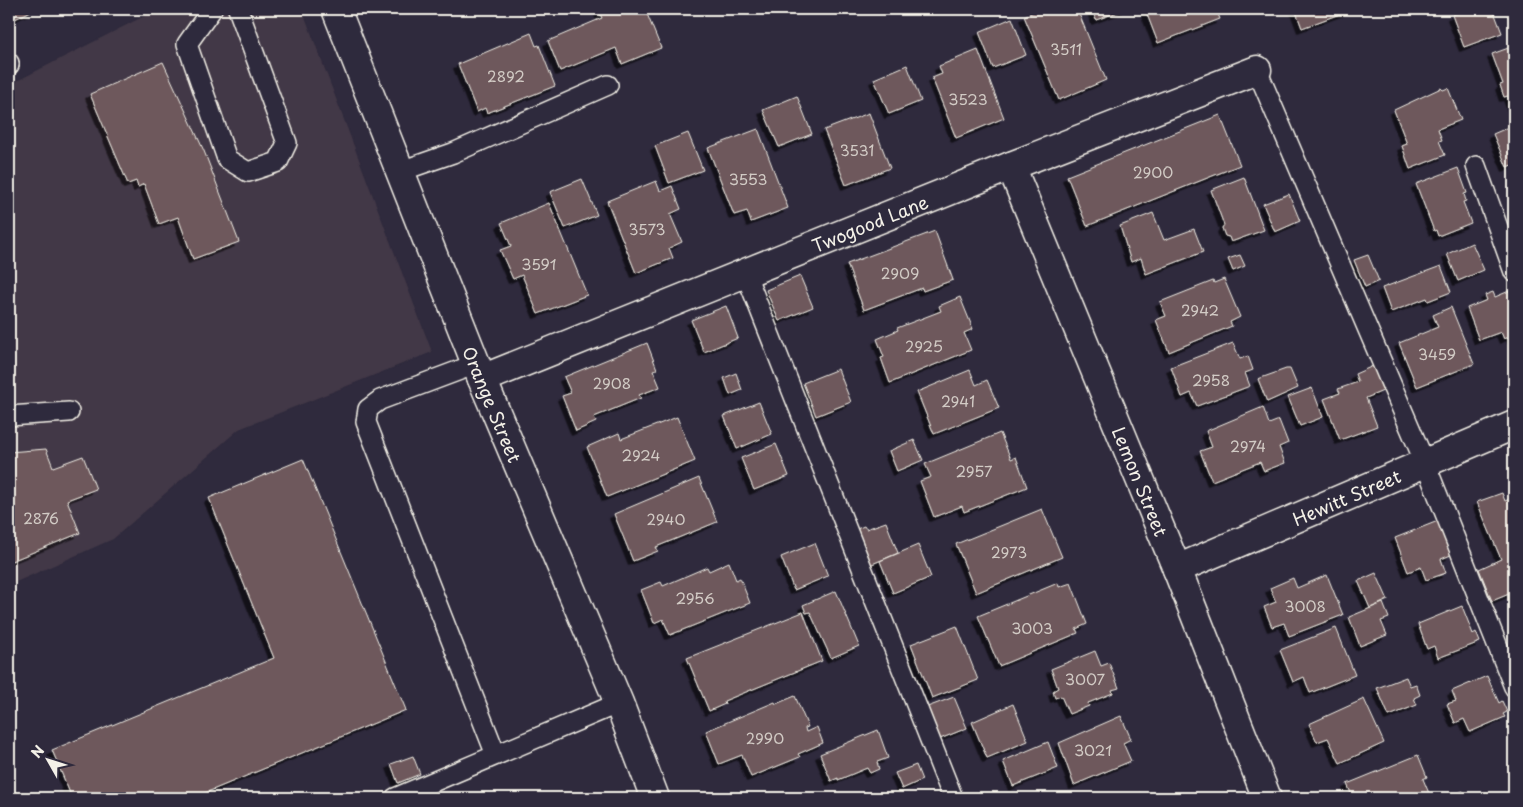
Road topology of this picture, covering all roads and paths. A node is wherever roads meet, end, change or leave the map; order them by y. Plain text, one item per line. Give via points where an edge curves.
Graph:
1 (212, 9) edge
2 (238, 9) edge
3 (336, 9) edge
4 (1257, 70) joint
5 (608, 85) dead end
6 (1012, 166) junction
7 (1476, 166) dead end
8 (401, 171) junction
9 (745, 272) junction
10 (1514, 272) edge
11 (479, 371) junction
12 (69, 412) dead end
13 (9, 416) edge
14 (1514, 425) edge
15 (1424, 463) junction
16 (1177, 569) junction
17 (1514, 687) edge
18 (619, 703) junction
19 (496, 755) junction
20 (395, 798) edge
21 (655, 798) edge
22 (953, 798) edge
23 (1267, 798) edge

1 - 2 lane via 186,44 227,158 248,172 278,162 287,143
3 - 8 street, Orange Street
4 - 6 street, Twogood Lane
4 - 15 lane
5 - 8 lane via 453,153
6 - 9 street, Twogood Lane
6 - 16 street, Lemon Street
7 - 10 lane
8 - 11 street, Orange Street
9 - 11 street, Twogood Lane
9 - 22 lane
11 - 18 street, Orange Street
11 - 19 lane via 380,400 368,409 366,422
12 - 13 lane
14 - 15 street, Hewitt Street
15 - 16 street, Hewitt Street
15 - 17 lane
16 - 23 street, Lemon Street
18 - 19 lane
18 - 21 street, Orange Street
19 - 20 lane

